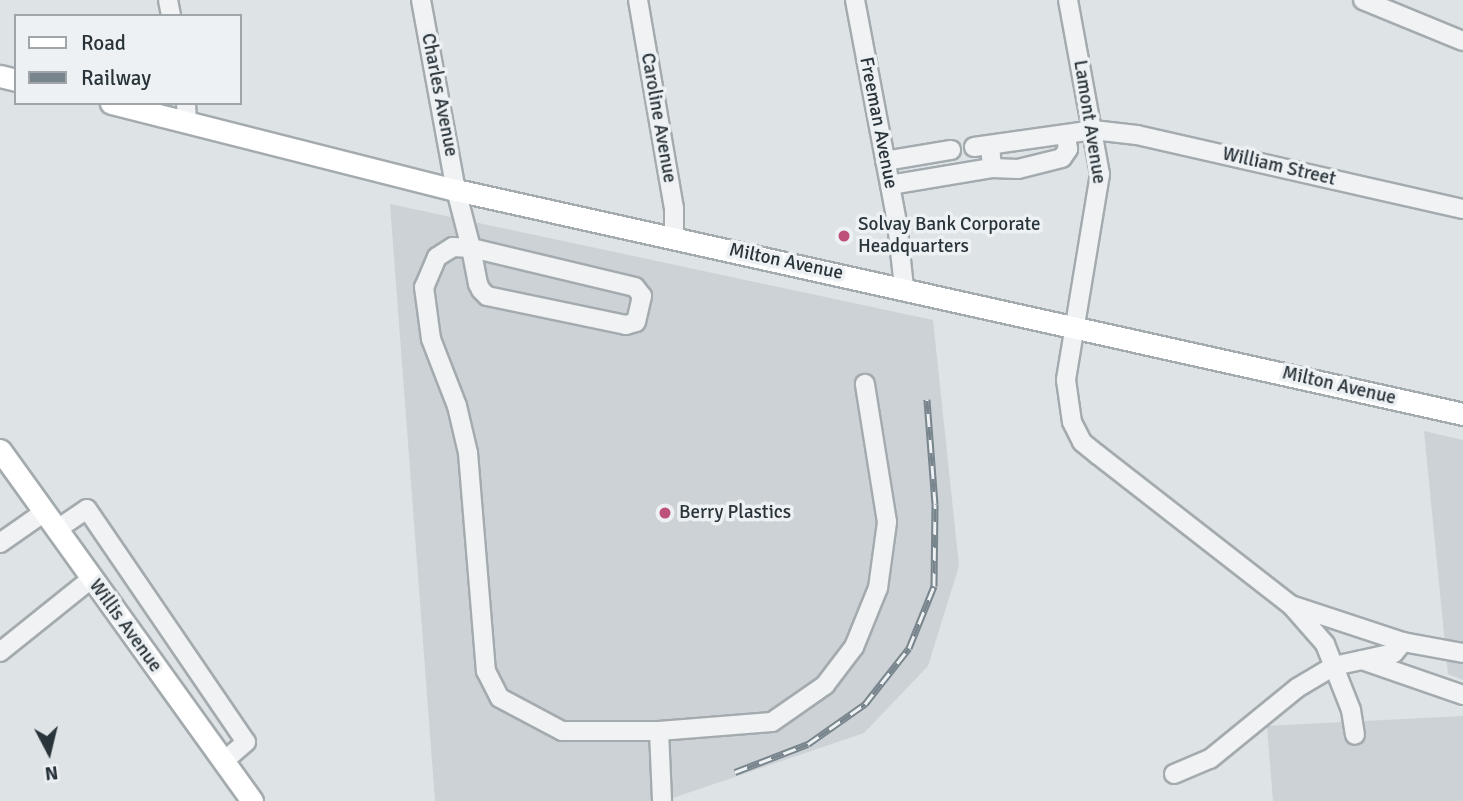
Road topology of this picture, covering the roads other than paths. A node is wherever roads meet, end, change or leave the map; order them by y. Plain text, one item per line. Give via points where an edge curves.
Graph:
1 (421, 0) edge
2 (638, 0) edge
3 (855, 0) edge
4 (1068, 0) edge
5 (1363, 0) edge
6 (1463, 41) edge
7 (126, 105) edge
8 (187, 113) edge
9 (1093, 130) junction
10 (1066, 135) junction
11 (951, 150) dead end
12 (885, 160) junction
13 (992, 167) junction
14 (890, 185) junction
15 (456, 190) junction
16 (1463, 209) edge
17 (674, 237) junction
18 (471, 248) junction
19 (904, 288) junction
20 (1073, 326) junction
21 (865, 384) dead end
22 (1463, 414) edge
23 (0, 450) edge
24 (49, 522) junction
25 (0, 543) edge
26 (91, 579) junction
27 (1291, 605) junction
28 (1403, 642) junction
29 (0, 652) edge
30 (1463, 653) edge
31 (1362, 660) junction
32 (1334, 666) junction
33 (1463, 695) edge
34 (659, 731) junction
35 (1355, 735) dead end
36 (223, 761) junction
37 (1174, 774) dead end
38 (252, 801) edge
39 (662, 801) edge

1 - 15 street, Charles Avenue
2 - 17 street, Caroline Avenue via 674,208
3 - 12 street, Freeman Avenue
4 - 9 street, Lamont Avenue
5 - 6 street
7 - 8 main road, Milton Avenue
8 - 15 main road, Milton Avenue
9 - 10 street, William Street
9 - 16 street, William Street via 1137,135
9 - 20 street, Lamont Avenue via 1100,195
10 - 13 street via 1068,149 1062,158 1018,169
10 - 13 street, William Street via 982,146
11 - 12 street
12 - 14 street, Freeman Avenue
13 - 14 street
14 - 19 street, Freeman Avenue
15 - 17 main road, Milton Avenue
15 - 18 street, Charles Avenue
17 - 19 main road, Milton Avenue
18 - 18 street, Charles Avenue via 478,284 487,296 626,325 636,322 642,296 635,287
18 - 34 street via 453,247 437,257 424,287 431,339 457,406 468,453 486,671 500,698 562,731
19 - 20 main road, Milton Avenue
20 - 22 main road, Milton Avenue
20 - 27 street, Lamont Avenue via 1066,380 1072,422 1082,442
21 - 34 street via 887,522 878,588 853,647 825,685 772,722
23 - 24 main road, Willis Avenue
24 - 25 street
24 - 26 main road, Willis Avenue
24 - 36 street via 87,509 246,742
26 - 29 street
26 - 36 main road, Willis Avenue
27 - 28 street
27 - 32 street via 1325,644
28 - 30 street
28 - 31 street via 1394,653
31 - 32 street
31 - 33 street
32 - 35 street
32 - 37 street via 1297,688 1210,760
34 - 39 street
36 - 38 main road, Willis Avenue

